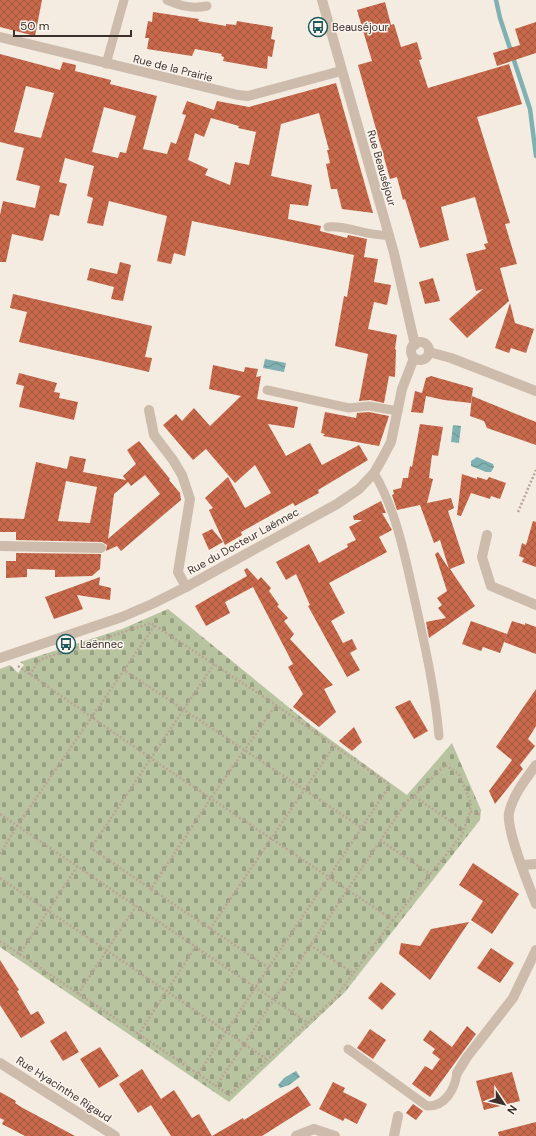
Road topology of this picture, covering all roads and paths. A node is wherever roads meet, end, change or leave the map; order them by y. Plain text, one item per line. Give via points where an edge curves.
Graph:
1 (124, 0) edge
2 (167, 0) edge
3 (322, 0) edge
4 (207, 6) dead end
5 (0, 37) edge
6 (106, 64) junction
7 (341, 70) junction
8 (328, 227) dead end
9 (389, 234) junction
10 (415, 345) junction
11 (429, 352) junction
12 (414, 358) junction
13 (267, 390) dead end
14 (536, 391) edge
15 (149, 410) dead end
16 (398, 411) junction
17 (536, 470) edge
18 (374, 473) junction
19 (518, 512) dead end
20 (486, 535) dead end
21 (0, 546) edge
22 (101, 548) dead end
23 (186, 587) junction
24 (536, 605) edge
25 (154, 625) junction
26 (13, 654) junction
27 (0, 658) edge
28 (214, 664) junction
29 (124, 670) junction
30 (30, 675) junction
31 (276, 705) junction
32 (184, 709) junction
33 (92, 717) junction
34 (439, 736) dead end
35 (334, 746) junction
36 (244, 750) junction
37 (152, 759) junction
38 (536, 765) edge
39 (304, 790) junction
40 (414, 796) junction
41 (210, 798) junction
42 (470, 811) junction
43 (0, 814) edge
44 (481, 815) dead end
45 (17, 826) junction
46 (362, 828) junction
47 (463, 830) junction
48 (271, 839) junction
49 (380, 840) junction
50 (0, 854) edge
51 (536, 864) edge
52 (523, 865) junction
53 (77, 867) junction
54 (430, 874) junction
55 (329, 877) junction
56 (0, 878) edge
57 (151, 889) junction
58 (347, 889) junction
59 (536, 904) edge
60 (136, 906) junction
61 (49, 911) junction
62 (393, 920) junction
63 (210, 929) junction
64 (0, 941) edge
65 (310, 944) junction
66 (196, 946) junction
67 (107, 950) junction
68 (536, 950) edge
69 (20, 954) junction
70 (269, 968) junction
71 (353, 974) junction
72 (256, 987) junction
73 (167, 990) junction
74 (78, 994) junction
75 (274, 999) junction
76 (308, 1022) junction
77 (226, 1031) junction
78 (138, 1035) junction
79 (245, 1043) junction
80 (348, 1049) dead end
81 (268, 1060) junction
82 (0, 1063) edge
83 (457, 1073) joint
84 (198, 1074) junction
85 (216, 1086) junction
86 (398, 1116) dead end
87 (114, 1136) edge
88 (296, 1136) edge
89 (335, 1136) edge
90 (394, 1136) edge

1 - 6 lane
2 - 4 lane via 190,8
3 - 7 street, Rue Beauséjour
5 - 6 street, Rue de la Prairie
6 - 7 street, Rue de la Prairie via 248,96
7 - 9 street, Rue Beauséjour
8 - 9 lane via 343,227 380,236
9 - 10 street, Rue Beauséjour
10 - 11 street via 423,343 428,346
10 - 12 street via 412,352
11 - 12 street via 422,360
11 - 14 street via 436,352
12 - 16 street, Rue du Docteur Laënnec via 402,389
13 - 16 lane via 349,408 369,406
15 - 23 street via 154,435 182,475 190,499 178,572
16 - 18 street, Rue du Docteur Laënnec via 390,442
17 - 19 path
18 - 23 street, Rue du Docteur Laënnec via 337,504
18 - 34 lane via 400,535 434,692
20 - 24 street via 482,557 491,586
21 - 22 street
23 - 26 street, Rue du Docteur Laënnec via 122,617
25 - 28 path
25 - 29 path
25 - 30 path via 148,623 42,659
26 - 27 street, Rue du Docteur Laënnec
26 - 30 path via 17,665
28 - 31 path
28 - 32 path
29 - 32 path
29 - 33 path
30 - 33 path
31 - 35 path
31 - 36 path
32 - 36 path
32 - 37 path
33 - 37 path
33 - 45 path
35 - 39 path
35 - 46 path via 390,785
36 - 39 path
36 - 41 path
37 - 41 path
37 - 57 path via 91,848
38 - 52 street via 520,788 509,815 514,843
39 - 46 path
39 - 48 path
40 - 42 path via 445,765 459,774 471,803
40 - 47 path
40 - 49 path via 407,801
41 - 48 path
41 - 57 path
42 - 44 path
42 - 47 path
43 - 45 path
45 - 50 path
45 - 53 path
46 - 55 path
47 - 54 path
48 - 55 path
48 - 63 path
49 - 54 path
49 - 58 path
51 - 52 street
52 - 59 street
53 - 60 path
53 - 61 path
54 - 62 path
55 - 58 path
55 - 70 path
56 - 61 path
57 - 63 path
58 - 62 path
58 - 65 path
60 - 66 path
60 - 67 path
61 - 67 path
61 - 69 path
62 - 71 path
63 - 70 path
64 - 69 path
65 - 71 path
65 - 75 path
66 - 72 path
66 - 73 path
67 - 73 path
67 - 74 path
68 - 83 street via 513,998
69 - 74 path
70 - 72 path
71 - 76 path via 335,998
72 - 75 path
72 - 77 path
73 - 77 path
73 - 78 path
74 - 78 path
75 - 76 path
75 - 79 path
76 - 81 path
77 - 79 path
77 - 84 path
78 - 84 path
79 - 81 path
79 - 85 path
80 - 83 lane via 427,1106 436,1106 443,1101 453,1089
81 - 85 path via 229,1095
82 - 87 street, Rue Hyacinthe Rigaud
84 - 85 path
86 - 90 street
88 - 89 street via 314,1129

